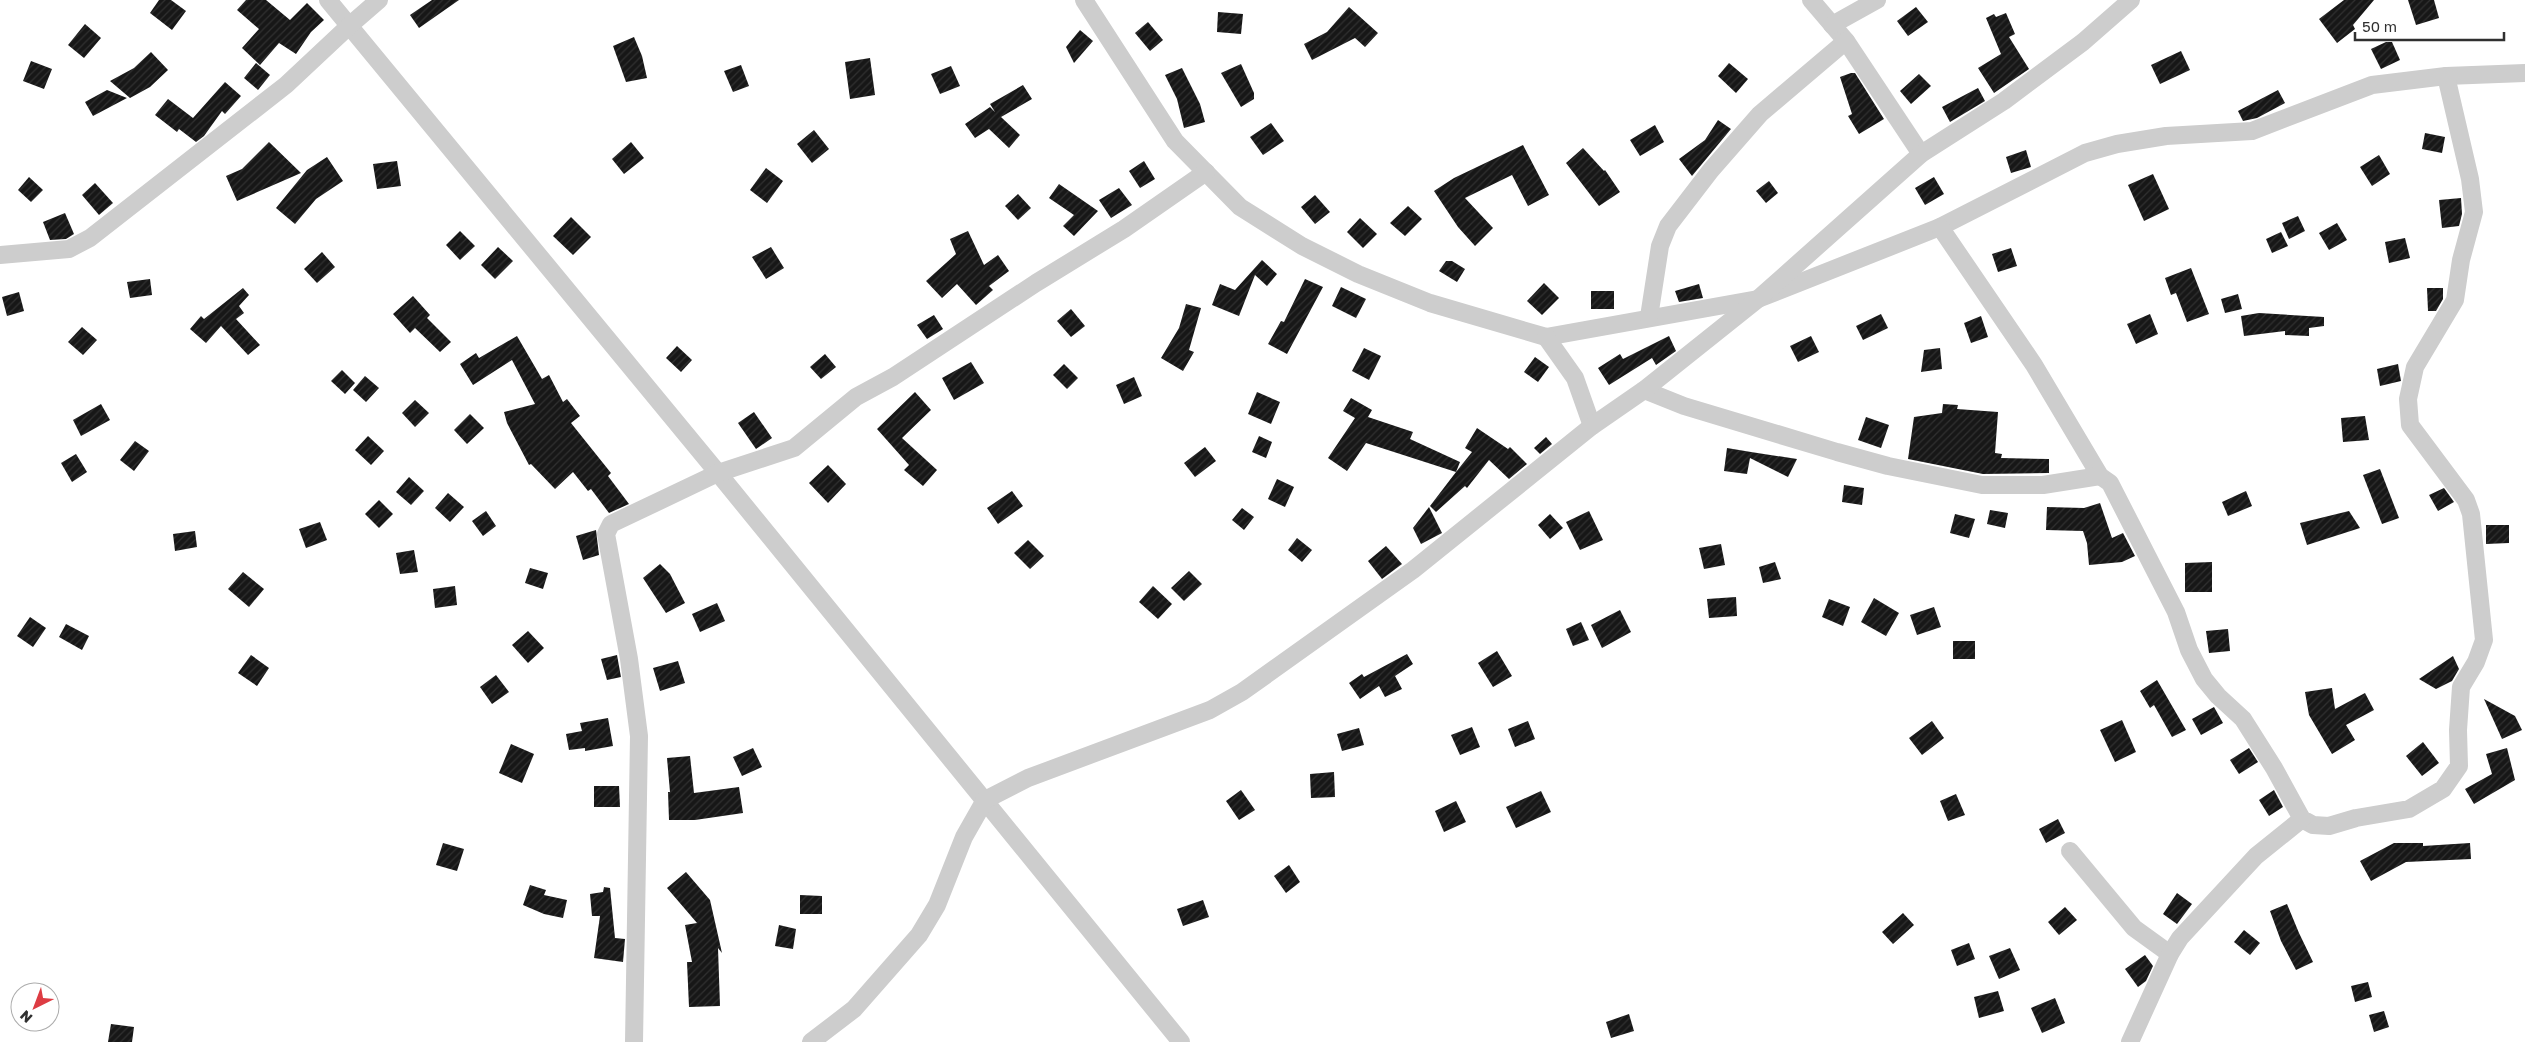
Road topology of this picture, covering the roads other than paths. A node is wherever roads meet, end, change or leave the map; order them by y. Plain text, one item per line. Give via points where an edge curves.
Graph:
1 (328, 0) edge
2 (379, 0) edge
3 (1084, 0) edge
4 (1811, 0) edge
5 (1877, 0) edge
6 (2131, 0) edge
7 (1832, 25) junction
8 (349, 26) junction
9 (1846, 41) junction
10 (2525, 73) edge
11 (2446, 76) junction
12 (1921, 154) junction
13 (1206, 172) junction
14 (1940, 227) junction
15 (0, 255) edge
16 (1758, 299) junction
17 (1649, 317) junction
18 (1546, 336) junction
19 (1644, 390) junction
20 (1592, 426) junction
21 (718, 473) junction
22 (2100, 476) junction
23 (985, 800) junction
24 (2302, 820) junction
25 (2070, 851) dead end
26 (2170, 954) junction
27 (634, 1042) edge
28 (811, 1042) edge
29 (1181, 1042) edge
30 (2130, 1042) edge

1 - 8 street
2 - 8 street
3 - 13 street via 1175,141
4 - 7 street
5 - 7 street
6 - 12 street via 2083,42 2004,101
7 - 9 street
8 - 15 street via 286,86 90,238 69,249
8 - 21 street
9 - 12 street
9 - 17 street via 1760,114 1668,226 1660,246
10 - 11 street
11 - 14 street via 2372,85 2252,131 2166,136 2085,153
11 - 24 street via 2470,179 2474,212 2461,260 2456,300 2415,367 2408,399 2410,425 2466,500 2471,514 2484,640 2461,687 2459,766 2443,790 2409,809 2330,826 2313,826
12 - 16 street
13 - 18 street via 1240,207 1302,246 1358,274 1430,303
13 - 21 street via 1124,229 893,377 856,396 794,448
14 - 16 street
14 - 22 street via 2034,364
16 - 17 street
16 - 19 street
17 - 18 street
18 - 20 street via 1575,378
19 - 20 street
19 - 22 street via 1684,406 1888,466 1982,485 2043,485
20 - 23 street via 1414,570 1242,692 1210,710 1028,778
21 - 23 street
21 - 27 street via 611,524 606,534 629,659 639,736
22 - 24 street via 2110,483 2123,506 2176,612 2189,650 2204,679 2243,718
23 - 28 street via 964,837 937,905 919,935 854,1008
23 - 29 street
24 - 26 street via 2256,856 2195,920
25 - 26 street via 2134,928
26 - 30 street

